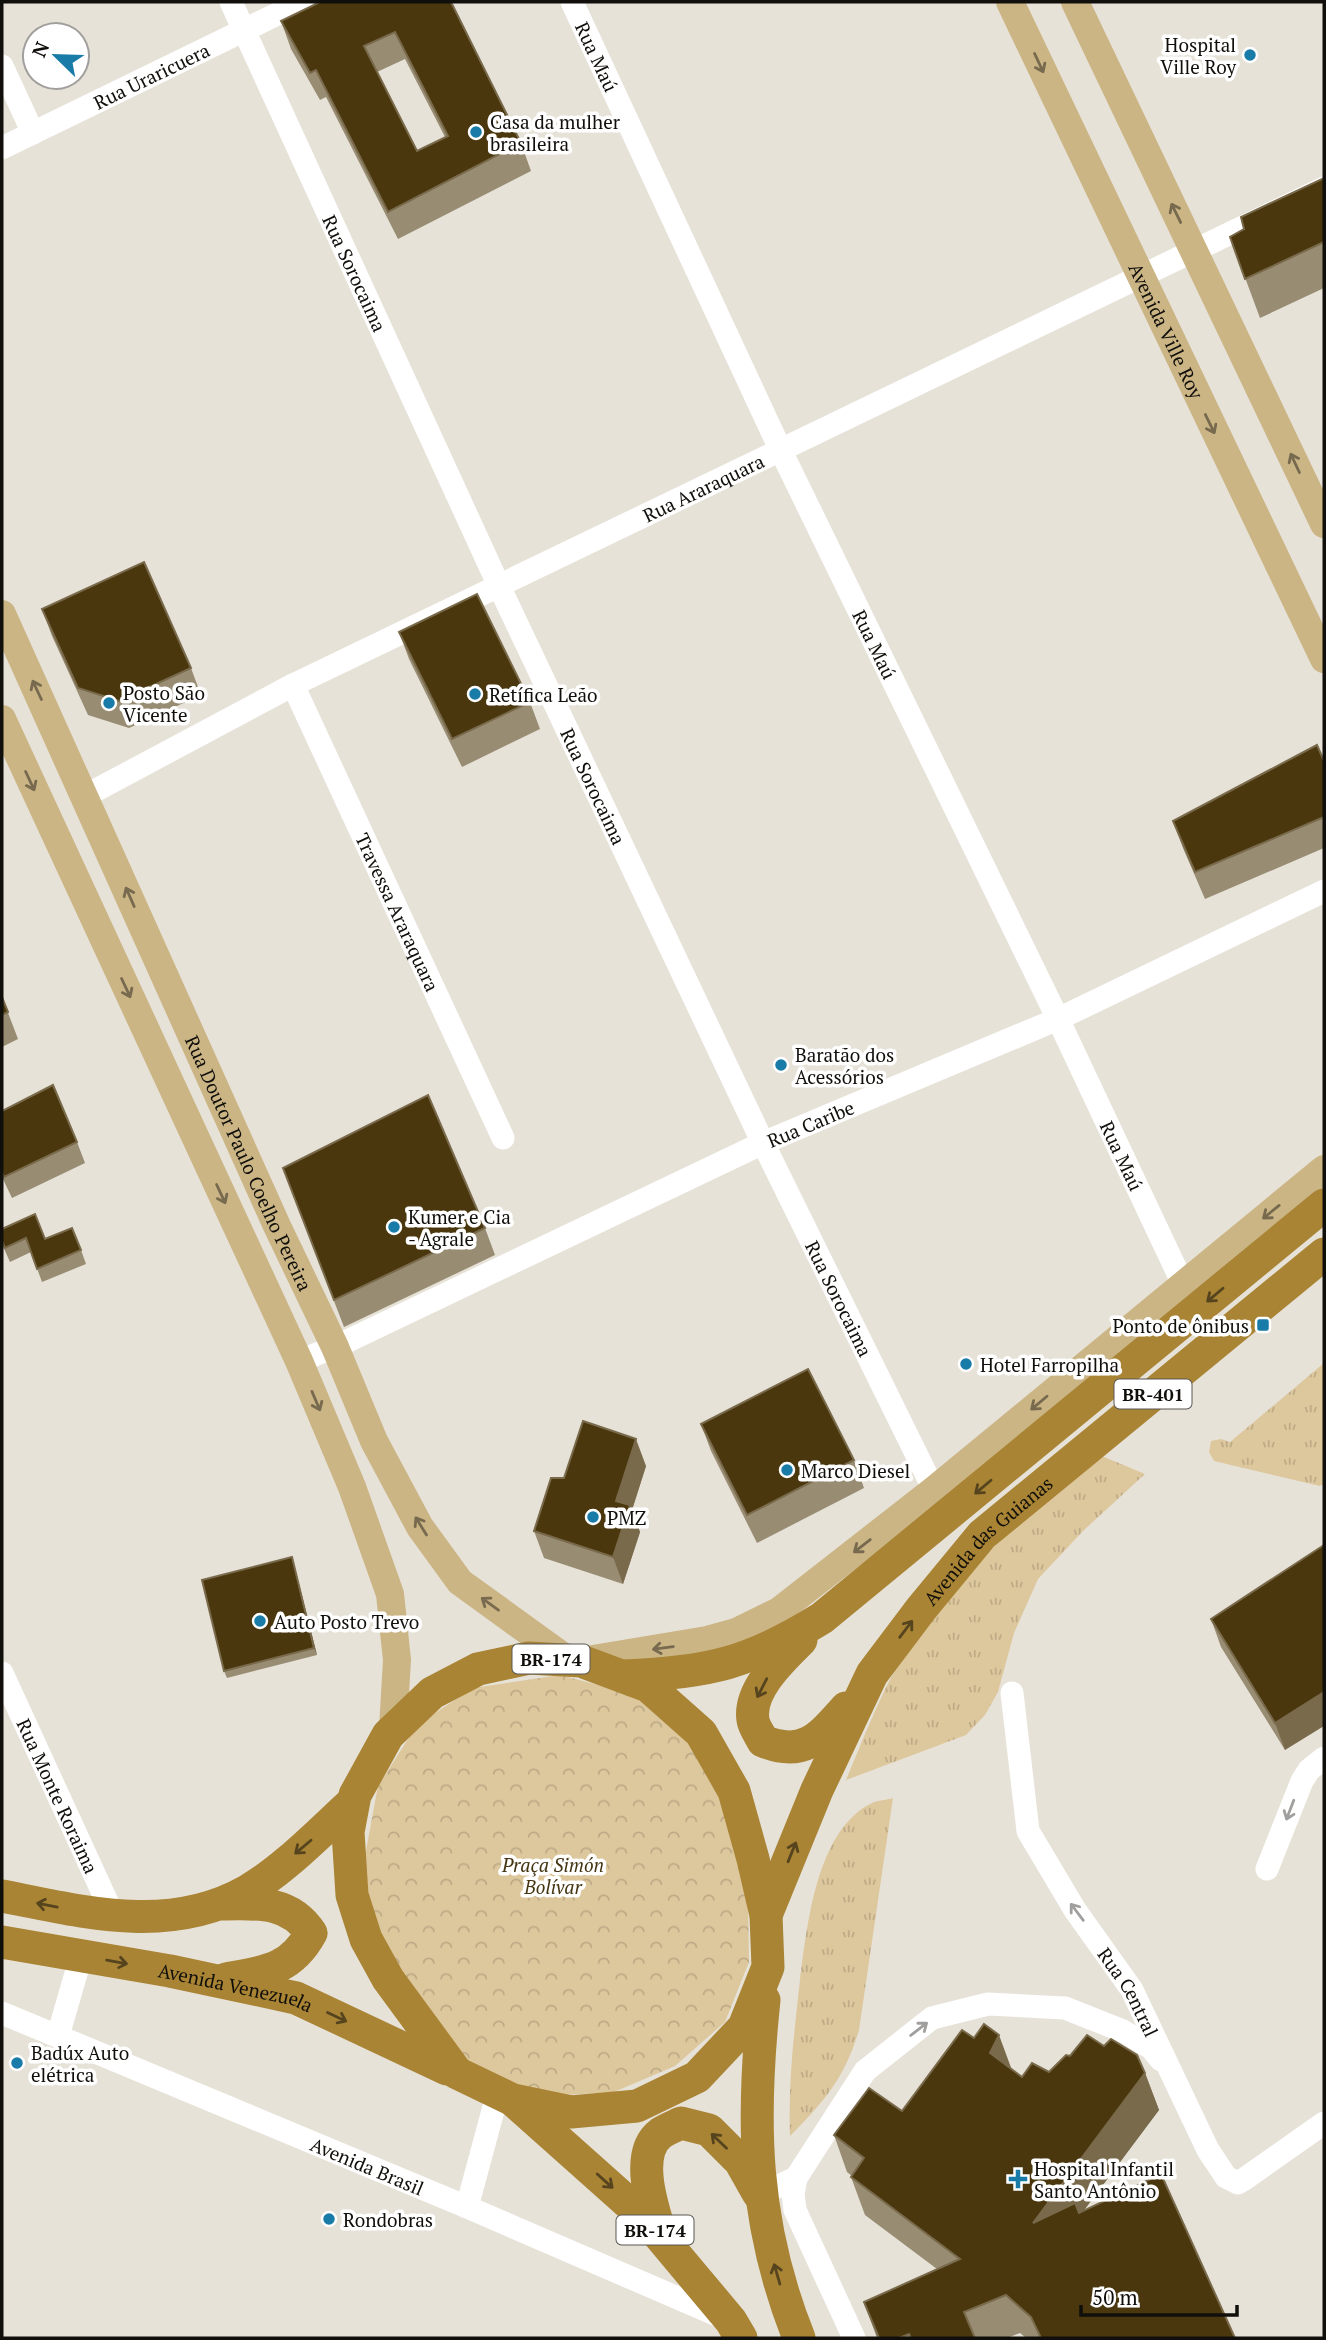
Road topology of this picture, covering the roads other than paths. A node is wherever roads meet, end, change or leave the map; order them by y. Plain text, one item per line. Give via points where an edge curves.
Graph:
1 (231, 2) edge
2 (302, 2) edge
3 (572, 2) edge
4 (1010, 2) edge
5 (1075, 2) edge
6 (244, 30) junction
7 (2, 66) edge
8 (33, 133) junction
9 (2, 148) edge
10 (1324, 188) edge
11 (1195, 252) junction
12 (1139, 276) junction
13 (781, 451) junction
14 (1324, 524) edge
15 (499, 586) junction
16 (2, 614) edge
17 (1324, 659) edge
18 (293, 685) junction
19 (2, 719) edge
20 (85, 796) junction
21 (1324, 891) edge
22 (1058, 1018) junction
23 (503, 1138) dead end
24 (764, 1143) junction
25 (1324, 1169) edge
26 (1324, 1205) edge
27 (1324, 1254) edge
28 (1183, 1284) junction
29 (335, 1347) junction
30 (299, 1360) junction
31 (934, 1490) junction
32 (822, 1618) junction
33 (575, 1660) junction
34 (625, 1664) junction
35 (2, 1673) edge
36 (872, 1674) junction
37 (1012, 1693) dead end
38 (394, 1728) junction
39 (1324, 1758) edge
40 (353, 1802) junction
41 (1267, 1869) dead end
42 (2, 1896) edge
43 (216, 1904) junction
44 (766, 1915) junction
45 (114, 1917) junction
46 (2, 1942) edge
47 (81, 1956) junction
48 (768, 1968) junction
49 (216, 1981) junction
50 (2, 2013) edge
51 (58, 2036) junction
52 (457, 2073) junction
53 (1175, 2075) junction
54 (505, 2096) junction
55 (1324, 2123) edge
56 (796, 2178) junction
57 (759, 2195) junction
58 (467, 2207) junction
59 (662, 2239) junction
60 (736, 2330) edge
61 (799, 2338) edge
62 (854, 2338) edge

1 - 6 street, Rua Sorocaima
2 - 6 street, Rua Uraricuera
3 - 13 street, Rua Maú
4 -> 12 main road, Avenida Ville Roy
11 -> 5 main road
6 - 8 street, Rua Uraricuera
6 - 15 street, Rua Sorocaima
7 - 8 street
8 - 9 street, Rua Uraricuera
10 - 11 street, Rua Araraquara
11 - 12 street, Rua Araraquara
14 -> 11 main road
12 - 13 street, Rua Araraquara
12 -> 17 main road, Avenida Ville Roy
13 - 15 street, Rua Araraquara
13 - 22 street, Rua Maú
15 - 18 street, Rua Araraquara
15 - 24 street, Rua Sorocaima
20 -> 16 main road, Rua Doutor Paulo Coelho Pereira
18 - 20 street, Rua Araraquara
18 - 23 street, Travessa Araraquara
19 -> 30 main road, Rua Doutor Paulo Coelho Pereira
29 -> 20 main road, Rua Doutor Paulo Coelho Pereira
21 - 22 street, Rua Caribe
22 - 24 street, Rua Caribe
22 - 28 street, Rua Maú
24 - 29 street, Rua Caribe
24 - 31 street, Rua Sorocaima
25 -> 28 main road
26 -> 32 highway, Avenida das Guianas / BR-401
36 -> 27 highway, Avenida das Guianas / BR-401 via 982,1535
28 -> 31 main road
29 - 30 street, Rua Caribe
33 -> 29 main road, Rua Doutor Paulo Coelho Pereira via 460,1582 421,1527 374,1441
30 -> 38 main road, Rua Doutor Paulo Coelho Pereira via 390,1594 397,1660
31 -> 34 main road via 779,1611 736,1632
32 - 34 highway, Avenida das Guianas / BR-401 via 778,1646 689,1673
32 -> 36 highway via 784,1657 757,1697 753,1720 763,1741 780,1748 804,1746 824,1733
33 - 34 highway, BR-174
33 - 38 highway, BR-174 via 529,1658 478,1669 432,1693
34 - 44 highway, BR-174 via 701,1733 734,1791
35 - 45 street, Rua Monte Roraima
44 -> 36 highway, Avenida das Guianas / BR-401 via 817,1790
53 -> 37 street, Rua Central via 1119,1968 1075,1910 1028,1831
38 - 40 highway, BR-174
39 -> 41 street via 1302,1781
40 -> 43 highway, BR-174 via 248,1891
40 - 52 highway, BR-174 via 348,1832 352,1895 366,1939 394,1989
45 -> 42 highway, BR-174
43 - 45 highway, BR-174 via 159,1917
43 - 49 highway via 255,1903 284,1909 301,1917 311,1933 300,1953 283,1965
44 - 48 highway, BR-174
46 - 47 highway, Avenida Venezuela / BR-174
47 -> 49 highway, Avenida Venezuela / BR-174
47 - 51 street
48 - 54 highway, BR-174 via 744,2027 697,2077 637,2106 571,2112
48 - 57 highway, BR-174 via 757,2070
49 -> 52 highway, Avenida Venezuela / BR-174 via 296,1998
50 - 51 street, Avenida Brasil
51 - 58 street, Avenida Brasil
52 - 54 highway, BR-174
53 - 55 street, Rua Central via 1208,2150 1232,2181 1243,2180
56 -> 53 street via 865,2071 932,2018 988,2004 1065,2008 1124,2031 1152,2048
54 - 58 street
54 -> 59 highway, Avenida Brasil / BR-174 via 643,2216
56 - 57 street
56 - 62 street via 795,2210
57 -> 59 highway via 740,2161 709,2130 681,2123 659,2134 649,2158 646,2184
61 -> 57 highway, BR-174 via 785,2304
58 - 60 street, Avenida Brasil
59 - 60 highway, Avenida Brasil / BR-174

